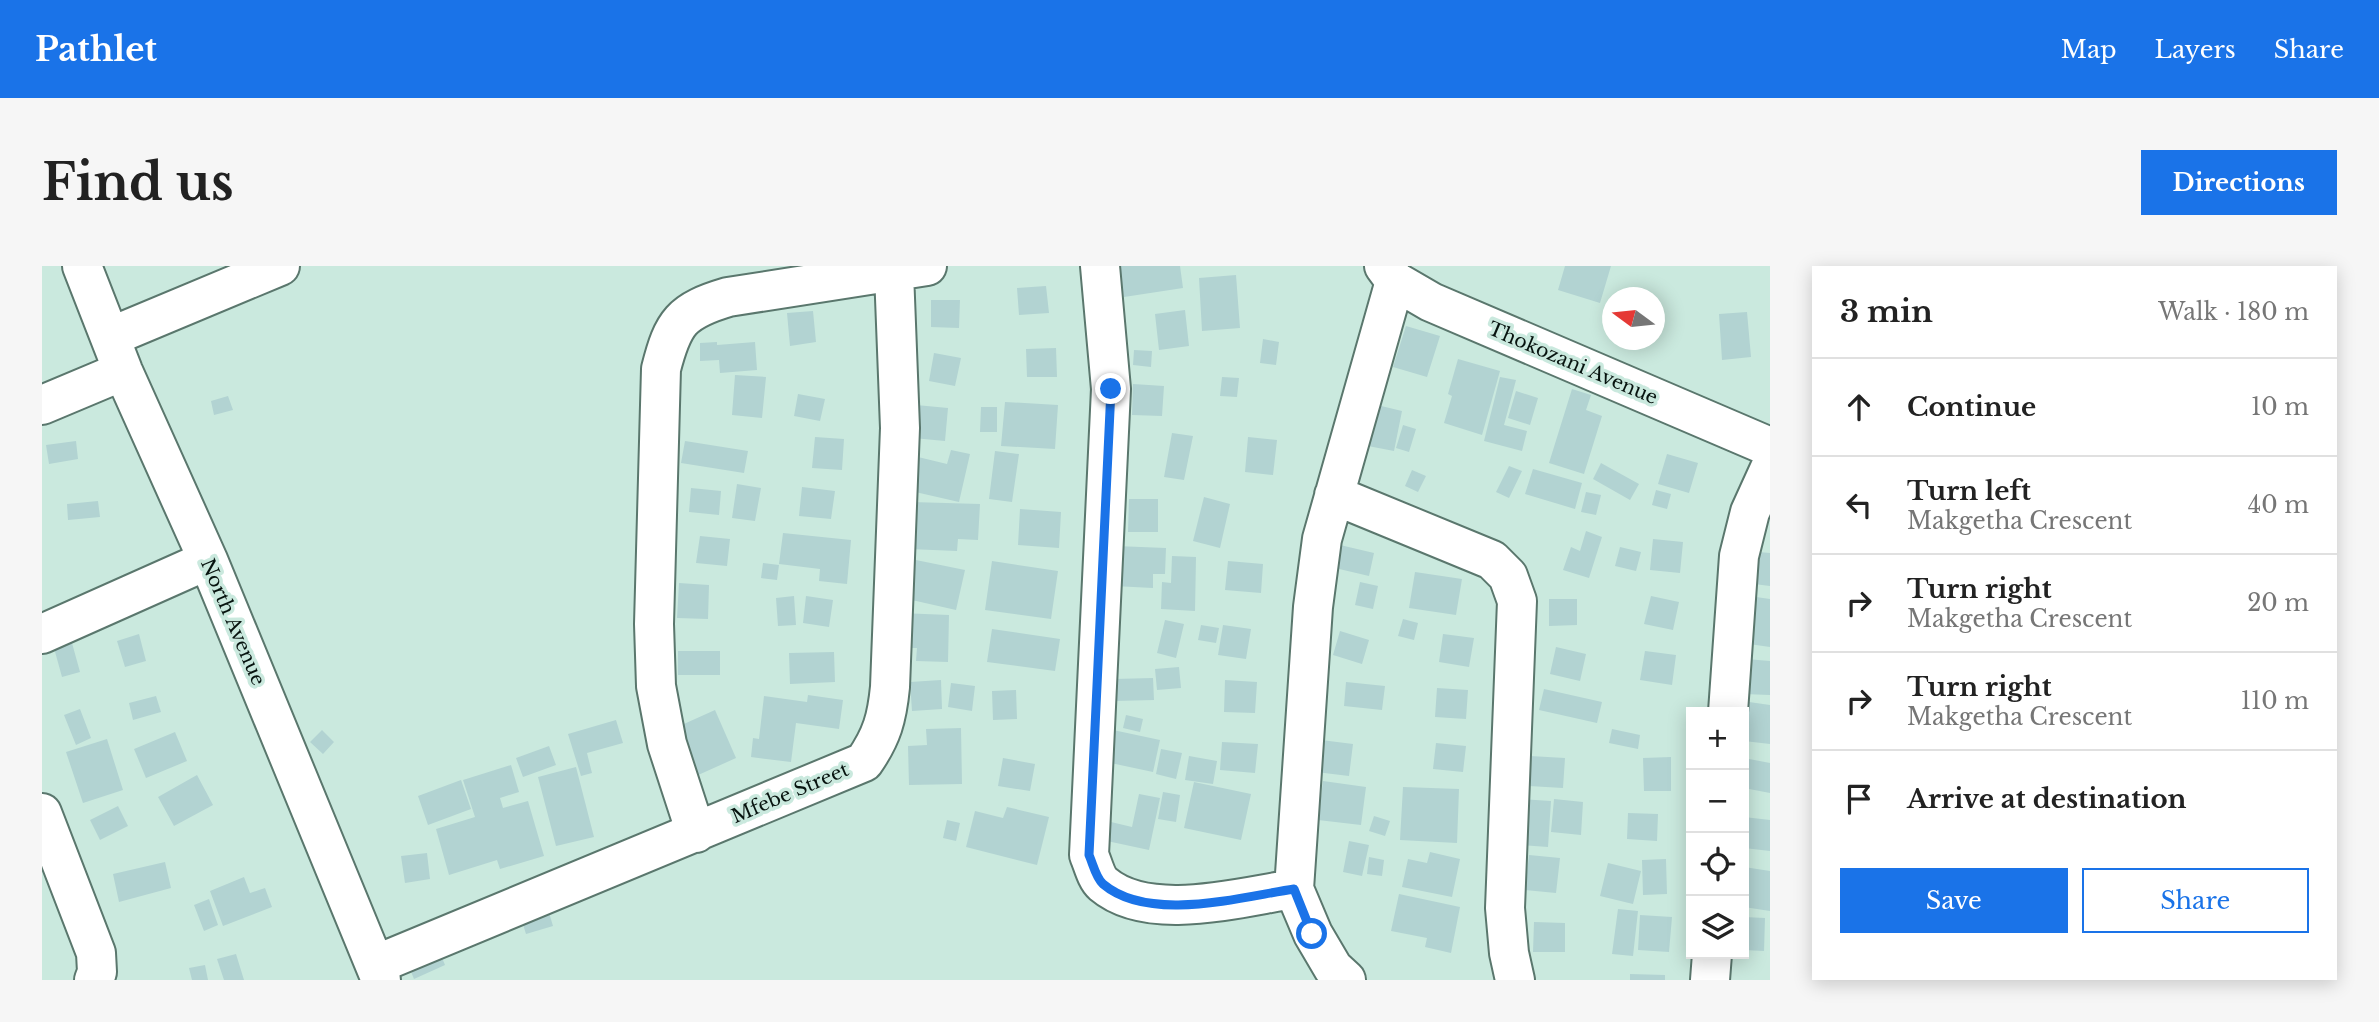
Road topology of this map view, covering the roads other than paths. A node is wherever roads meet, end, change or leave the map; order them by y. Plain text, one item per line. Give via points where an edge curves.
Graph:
1 (82, 266) edge
2 (280, 266) edge
3 (1100, 266) edge
4 (911, 269) edge
5 (1390, 273) edge
6 (116, 354) junction
7 (42, 405) edge
8 (1770, 447) edge
9 (1770, 468) edge
10 (1334, 495) junction
11 (208, 560) junction
12 (42, 634) edge
13 (1728, 707) edge
14 (42, 813) edge
15 (696, 832) junction
16 (1294, 889) junction
17 (1712, 959) edge
18 (378, 973) edge
19 (94, 980) edge
20 (1346, 980) edge
21 (1515, 980) edge
22 (1710, 980) edge

1 - 6 street, North Avenue
2 - 6 street
3 - 16 street via 1111,389 1089,855 1101,883 1130,900 1178,906
4 - 15 street, Mfebe Street via 890,687 878,742 863,762
4 - 15 street via 701,305 682,318 668,342 661,369 656,687 667,744
5 - 8 street, Thokozani Avenue via 1431,302
5 - 10 street
6 - 7 street
6 - 11 street, North Avenue
9 - 13 street via 1750,512 1739,556
10 - 16 street via 1322,539 1313,607
10 - 21 street via 1492,560 1508,576 1517,601 1505,908
11 - 12 street
11 - 18 street, North Avenue
14 - 19 street via 96,953
15 - 18 street, Mfebe Street
16 - 20 street via 1312,934
17 - 22 street

